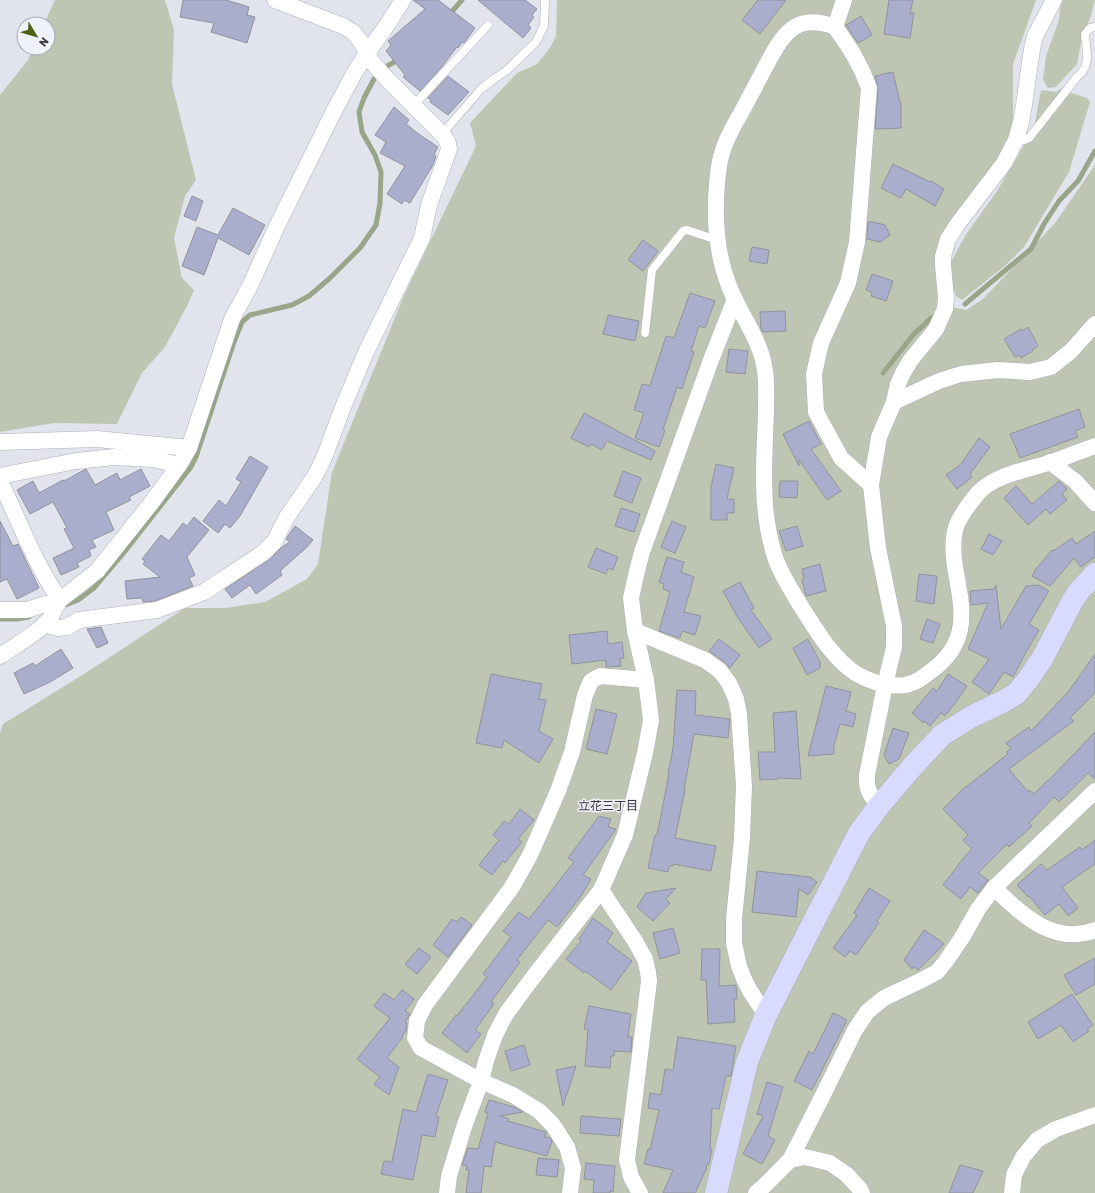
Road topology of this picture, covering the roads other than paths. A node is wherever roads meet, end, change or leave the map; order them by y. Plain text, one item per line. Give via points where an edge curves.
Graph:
1 (275, 0) edge
2 (404, 0) edge
3 (545, 0) edge
4 (844, 0) edge
5 (1054, 0) edge
6 (488, 25) dead end
7 (1095, 27) edge
8 (835, 28) junction
9 (370, 58) junction
10 (413, 106) junction
11 (442, 134) junction
12 (1016, 140) junction
13 (717, 240) junction
14 (735, 299) junction
15 (1095, 324) edge
16 (645, 333) dead end
17 (894, 402) junction
18 (0, 442) edge
19 (1095, 446) edge
20 (188, 448) junction
21 (1050, 462) junction
22 (179, 465) junction
23 (871, 485) junction
24 (1095, 503) edge
25 (1095, 574) edge
26 (59, 602) junction
27 (0, 610) edge
28 (44, 624) junction
29 (635, 631) junction
30 (0, 656) edge
31 (646, 680) junction
32 (885, 685) junction
33 (1095, 791) edge
34 (879, 806) junction
35 (994, 888) junction
36 (601, 890) junction
37 (1095, 930) edge
38 (766, 1015) junction
39 (481, 1081) junction
40 (1095, 1115) edge
41 (790, 1160) junction
42 (447, 1193) edge
43 (570, 1193) edge
44 (640, 1193) edge
45 (716, 1193) edge
46 (756, 1193) edge
47 (862, 1193) edge
48 (1012, 1193) edge

1 - 9 street via 353,32
2 - 9 street via 385,28
3 - 11 lane via 544,26 536,42 506,71 482,89
4 - 8 street
5 - 12 street via 1035,36
6 - 10 lane
7 - 12 lane via 1090,28 1085,34 1087,63 1082,72 1029,138
8 - 13 street via 814,22 794,26 773,52 722,152 715,213
8 - 23 street via 854,54 868,88 857,242 848,283 821,343 814,374 816,412 841,458
9 - 10 street
9 - 20 street via 355,72 334,111 276,228 252,284 232,319
10 - 11 street
11 - 28 street via 449,149 429,205 422,238 366,352 324,458 275,541 264,552 204,592 157,610 79,620 67,628
12 - 17 street via 1004,163 948,239 943,256 945,309 936,329 902,373
13 - 14 street via 728,283
13 - 16 lane via 683,231 652,270
14 - 29 street via 640,558 631,598
14 - 32 street via 758,344 765,370 765,498 768,530 776,561 793,594 832,652 855,673
15 - 17 street via 1071,351 1051,367 1030,372 998,370 961,374 939,381
17 - 23 street via 879,437
18 - 20 street via 97,439
19 - 21 street
20 - 22 street
21 - 24 street via 1075,482
21 - 32 street via 988,484 960,517 954,539 954,559 962,622 952,650 945,660 916,682 906,685
22 - 26 street via 97,571
22 - 26 street via 114,457 76,461 1,477 0,481
23 - 32 street via 878,548 894,626 894,647
25 - 34 street via 1073,600 1042,659 1016,694 942,735
26 - 27 street via 27,610
26 - 28 street via 52,616
28 - 30 street
29 - 31 street
29 - 38 street via 706,660 720,671 736,699 744,786 734,943 744,979
31 - 36 street via 651,720 645,753 625,835
31 - 39 street via 600,676 591,681 585,695 572,752 530,855 512,886 425,1005 417,1021 415,1038 421,1048
32 - 34 street via 866,785
33 - 35 street
34 - 38 street via 849,851
35 - 37 street via 1020,913 1039,925 1057,932 1072,934
35 - 41 street via 938,972 884,998 867,1012 854,1030
36 - 39 street via 506,1014 495,1035
36 - 44 street via 635,941 645,959 648,972 627,1160 631,1177
38 - 45 street via 747,1062
39 - 42 street via 449,1176
39 - 43 street via 520,1099 539,1111 553,1125 567,1147 573,1168
40 - 48 street via 1056,1129 1037,1140 1023,1157 1014,1175
41 - 46 street
41 - 47 street via 805,1157 830,1163 846,1174

